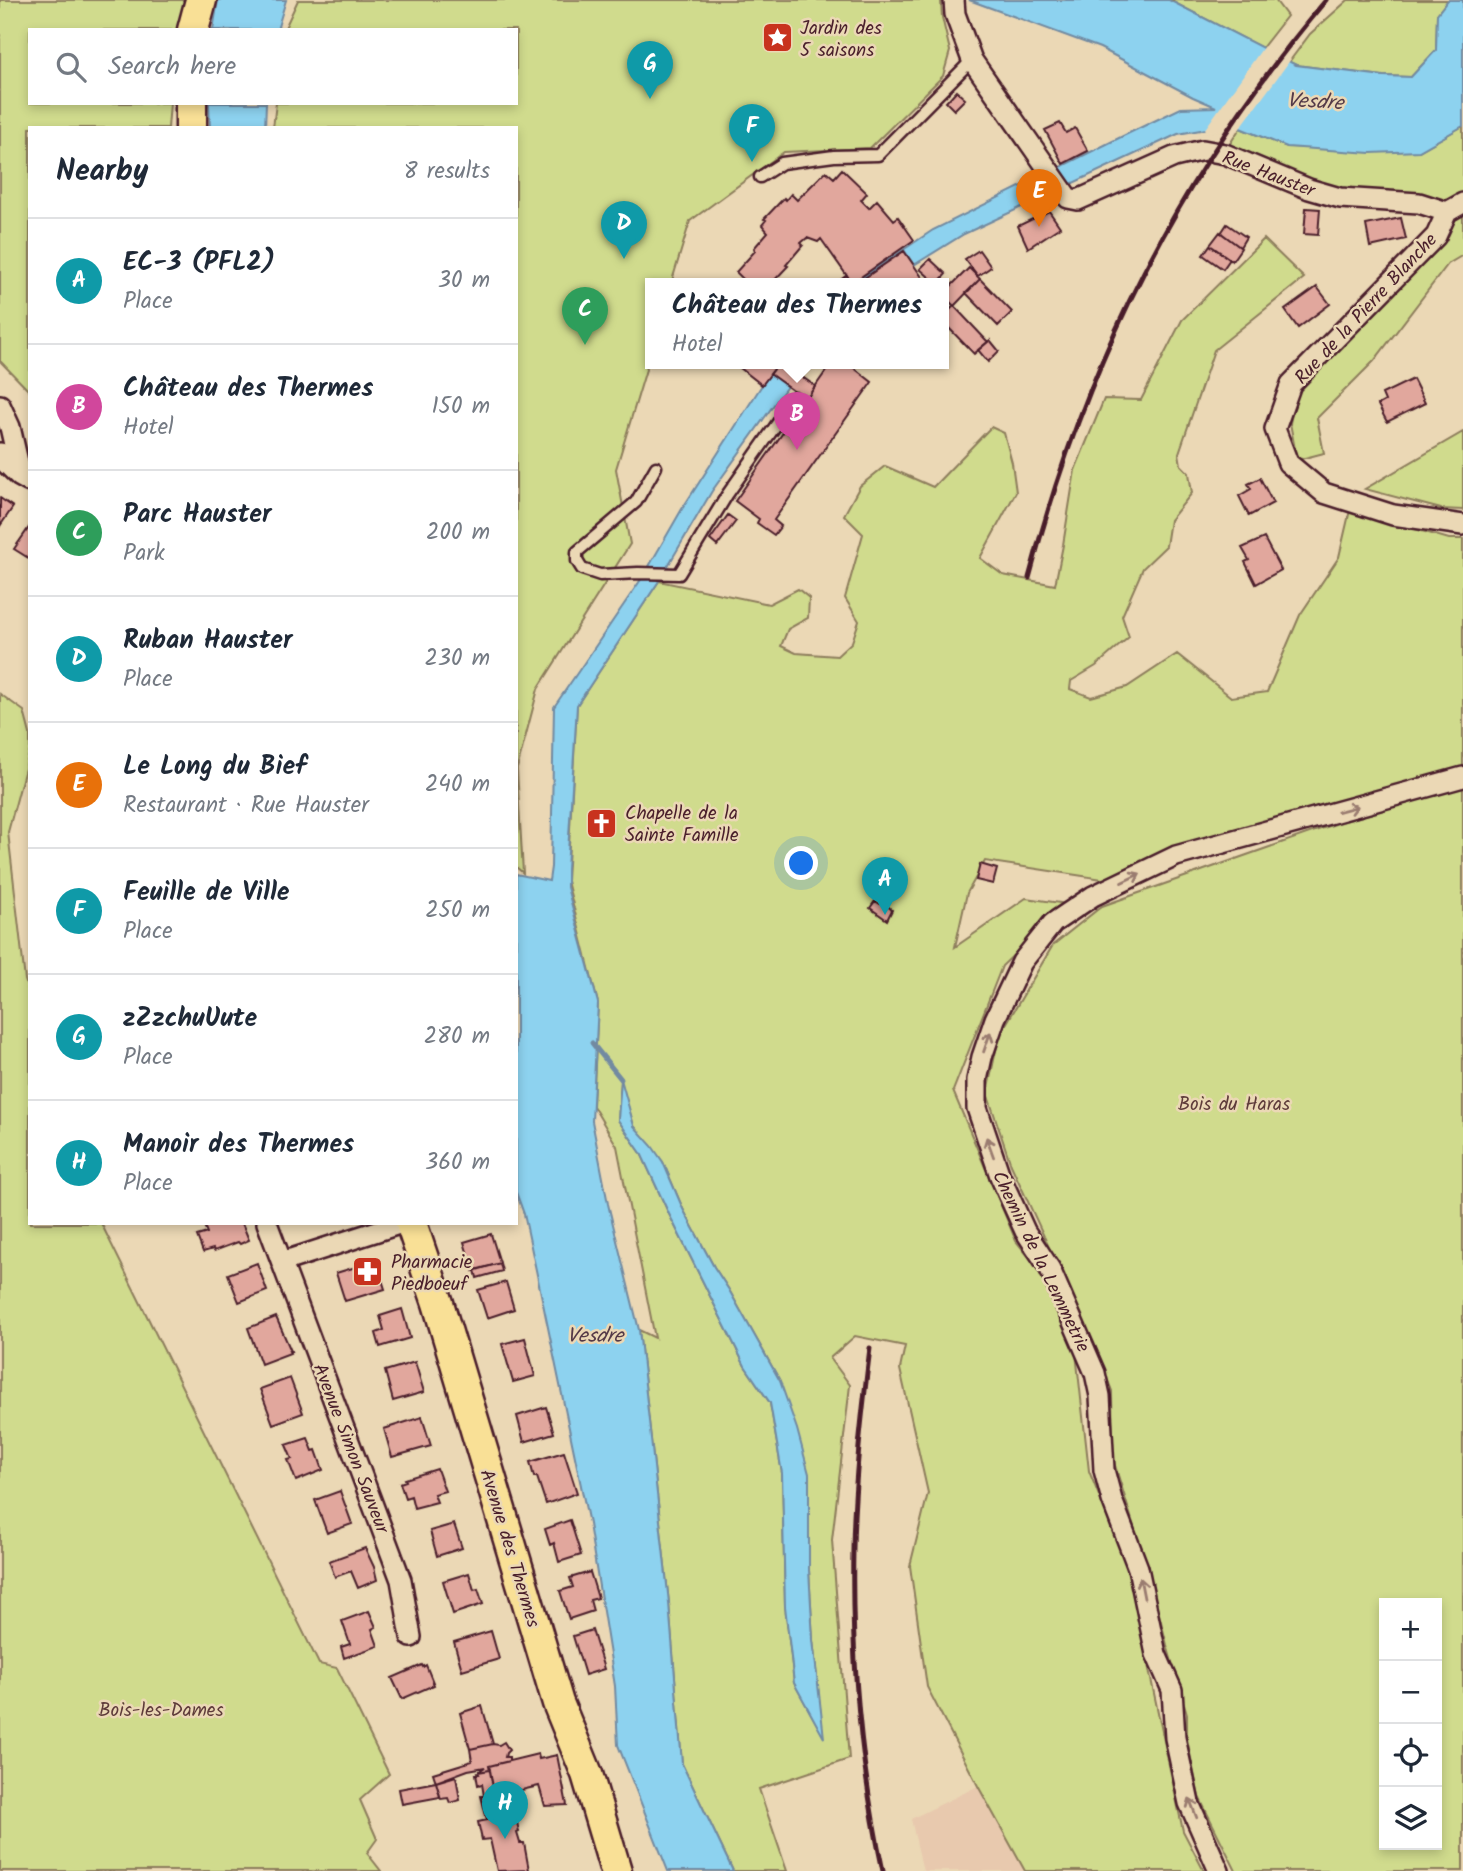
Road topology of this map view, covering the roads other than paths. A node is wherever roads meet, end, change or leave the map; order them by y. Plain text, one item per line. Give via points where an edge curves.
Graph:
1 (201, 0) edge
2 (954, 5) edge
3 (194, 28) edge
4 (972, 61) junction
5 (191, 105) edge
6 (191, 126) edge
7 (760, 177) dead end
8 (1455, 208) edge
9 (795, 398) dead end
10 (0, 405) edge
11 (0, 455) edge
12 (656, 467) dead end
13 (26, 478) edge
14 (1463, 525) edge
15 (1463, 777) edge
16 (268, 1225) edge
17 (396, 1225) edge
18 (412, 1225) edge
19 (282, 1262) junction
20 (411, 1637) dead end
21 (616, 1871) edge
22 (1219, 1871) edge

1 - 3 main road
2 - 4 street
4 - 7 lane via 878,155 782,163
4 - 8 street, Rue Hauster via 1068,198 1079,200 1174,157 1203,150 1340,198
5 - 6 main road
8 - 14 street, Rue de la Pierre Blanche via 1436,236 1291,384 1275,429 1287,463 1324,493 1393,515
9 - 12 lane via 678,574 600,575 582,569 577,552 636,502
10 - 13 street
11 - 13 street
22 -> 15 street, Chemin de la Lemmetrie via 1189,1802 1175,1738 1172,1690 1156,1654 1139,1568 1104,1470 1095,1373 1050,1269 1025,1231 1000,1176 977,1108 982,1057 1022,962 1053,923 1093,896 1176,856
16 - 19 street, Avenue Simon Sauveur
17 - 19 street
18 - 21 main road, Avenue des Thermes via 558,1703 587,1774
19 - 20 street, Avenue Simon Sauveur via 401,1580

